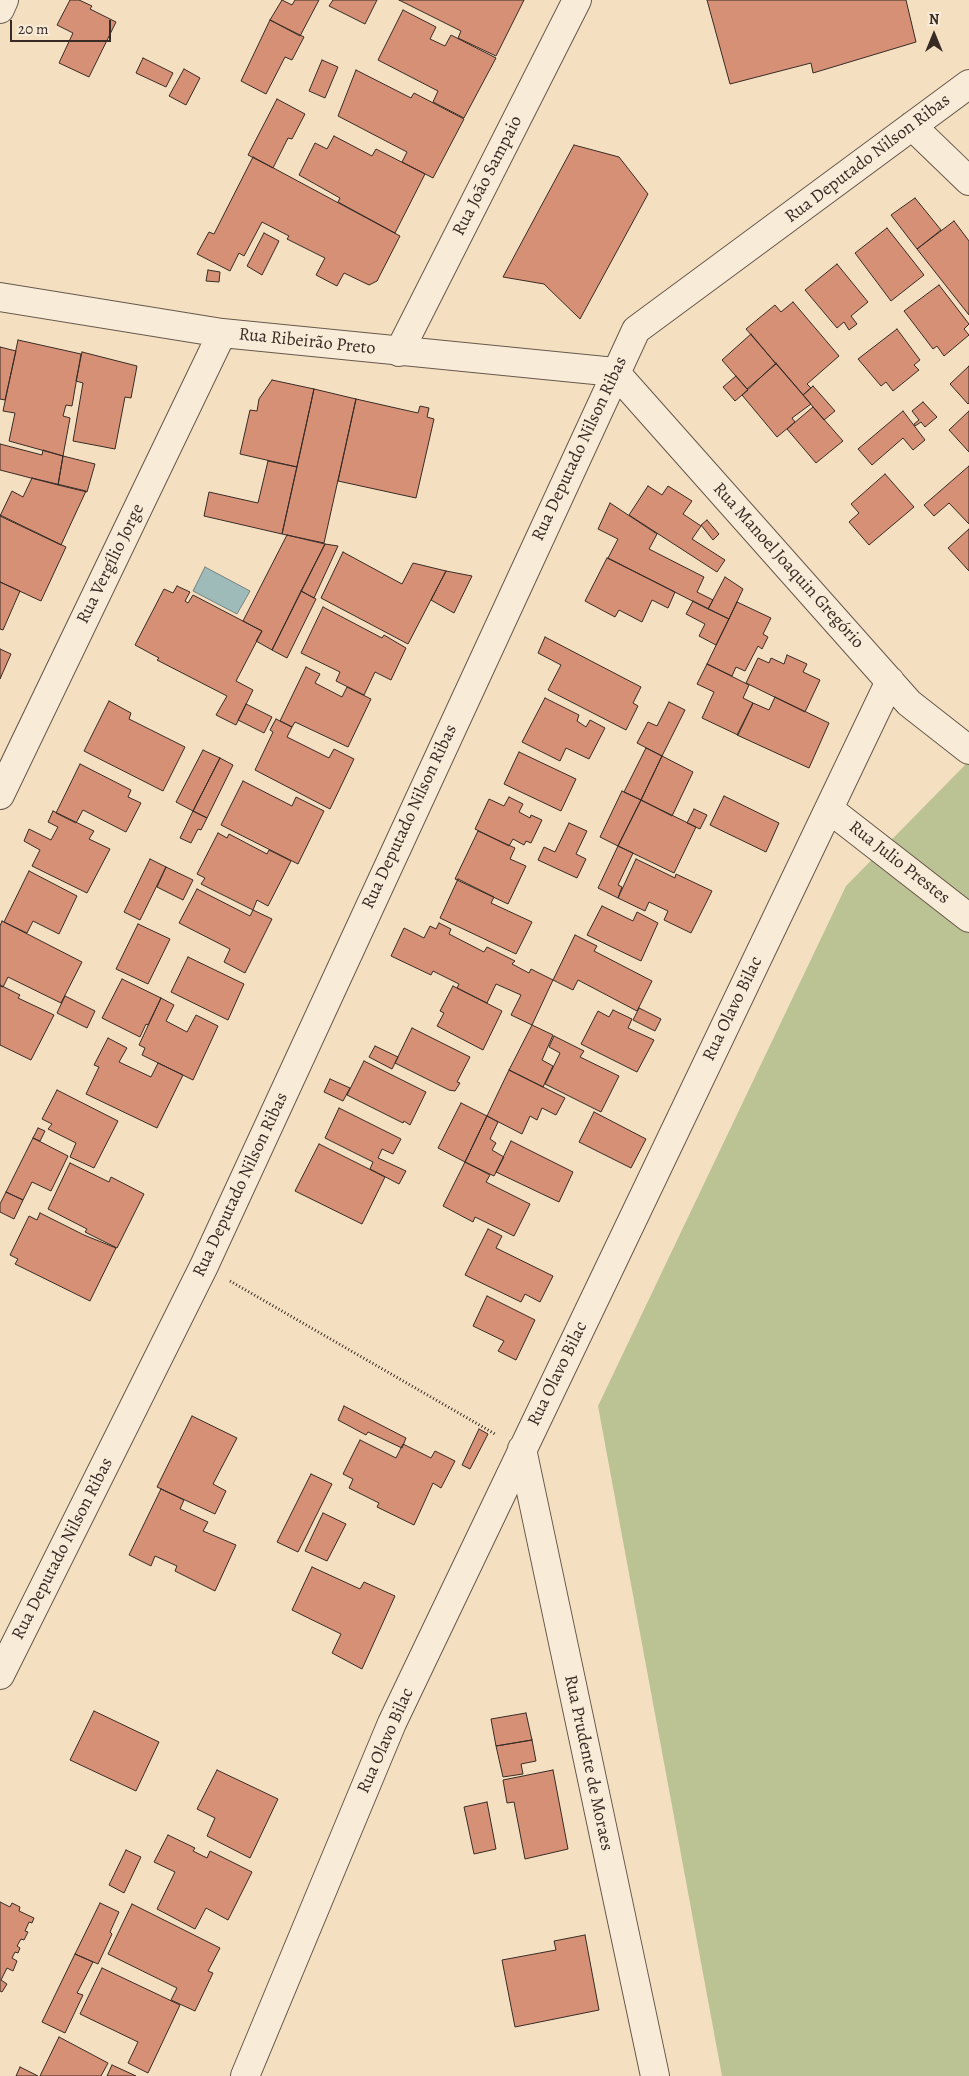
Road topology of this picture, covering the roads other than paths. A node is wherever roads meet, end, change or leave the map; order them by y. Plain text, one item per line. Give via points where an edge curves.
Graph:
1 (4, 0) edge
2 (577, 0) edge
3 (0, 9) edge
4 (969, 84) edge
5 (912, 126) junction
6 (969, 181) edge
7 (0, 297) edge
8 (222, 333) junction
9 (399, 352) junction
10 (615, 372) junction
11 (890, 681) junction
12 (969, 750) edge
13 (0, 795) edge
14 (829, 809) junction
15 (969, 918) edge
16 (522, 1449) junction
17 (0, 1675) edge
18 (247, 2074) edge
19 (655, 2076) edge

1 - 3 street
2 - 9 street, Rua João Sampaio
4 - 5 street, Rua Deputado Nilson Ribas
5 - 6 street
5 - 10 street, Rua Deputado Nilson Ribas via 636,330
7 - 8 street, Rua Ribeirão Preto
8 - 9 street, Rua Ribeirão Preto
8 - 13 street, Rua Vergílio Jorge
9 - 10 street, Rua Ribeirão Preto
10 - 11 street, Rua Manoel Joaquin Gregório
10 - 17 street, Rua Deputado Nilson Ribas via 204,1266
11 - 12 street, Rua Manoel Joaquin Gregório via 909,702
11 - 14 street, Rua Olavo Bilac
14 - 15 street, Rua Julio Prestes
14 - 16 street, Rua Olavo Bilac
16 - 18 street, Rua Olavo Bilac via 392,1723
16 - 19 street, Rua Prudente de Moraes

